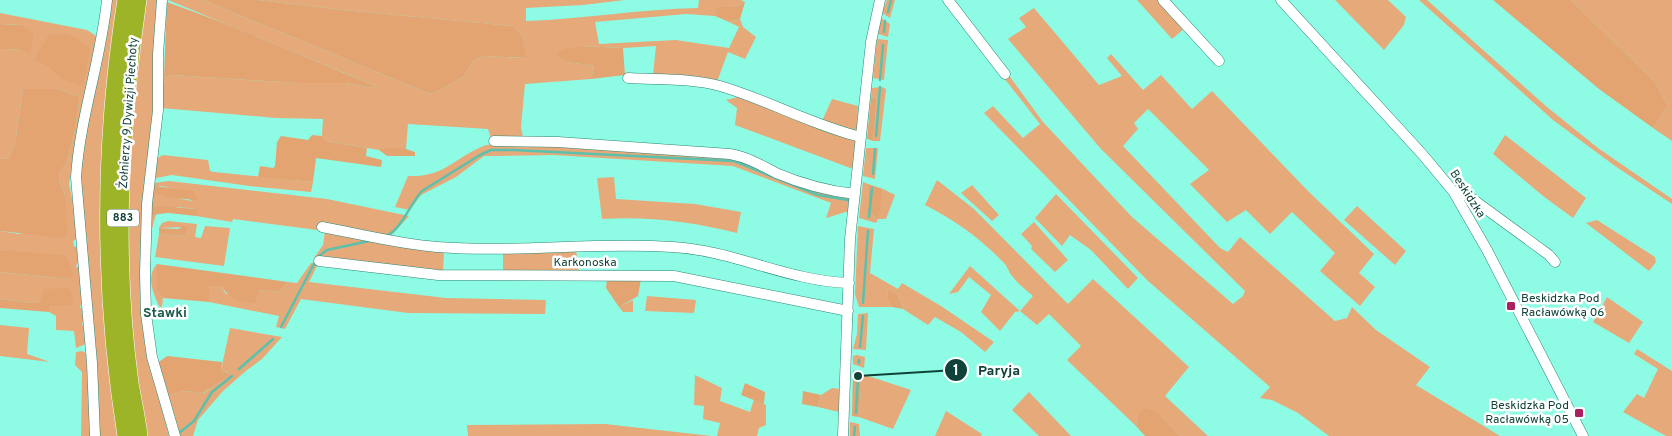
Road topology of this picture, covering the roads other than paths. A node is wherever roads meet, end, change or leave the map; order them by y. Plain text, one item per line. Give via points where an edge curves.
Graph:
1 (107, 0) edge
2 (125, 0) edge
3 (139, 0) edge
4 (162, 0) edge
5 (880, 0) edge
6 (948, 0) edge
7 (1163, 0) edge
8 (1281, 0) edge
9 (1219, 61) dead end
10 (1005, 74) dead end
11 (628, 78) dead end
12 (861, 137) junction
13 (494, 141) dead end
14 (855, 194) junction
15 (1456, 195) junction
16 (322, 227) dead end
17 (319, 261) dead end
18 (1555, 262) dead end
19 (849, 283) junction
20 (848, 311) junction
21 (95, 436) edge
22 (125, 436) edge
23 (140, 436) edge
24 (175, 436) edge
25 (843, 436) edge
26 (1583, 436) edge

1 - 21 street via 76,177
2 - 22 highway, Żołnierzy 9 Dywizji Piechoty / 883 via 112,118 108,230 112,323
3 - 23 highway, Żołnierzy 9 Dywizji Piechoty / 883 via 130,70 124,162 123,257 128,348
4 - 24 street via 158,110 146,204 146,314 152,357
5 - 12 street via 872,37
6 - 10 street
7 - 9 street
8 - 15 street, Beskidzka
11 - 12 street via 719,86
12 - 14 street
13 - 14 street via 558,142 730,154 748,158 808,185
14 - 19 street
15 - 18 street via 1467,195
15 - 26 street, Beskidzka
16 - 19 street, Karkonoska via 438,247 672,246 733,256 799,278
17 - 20 street, Karkonoska via 438,275 674,276
19 - 20 street
20 - 25 street

